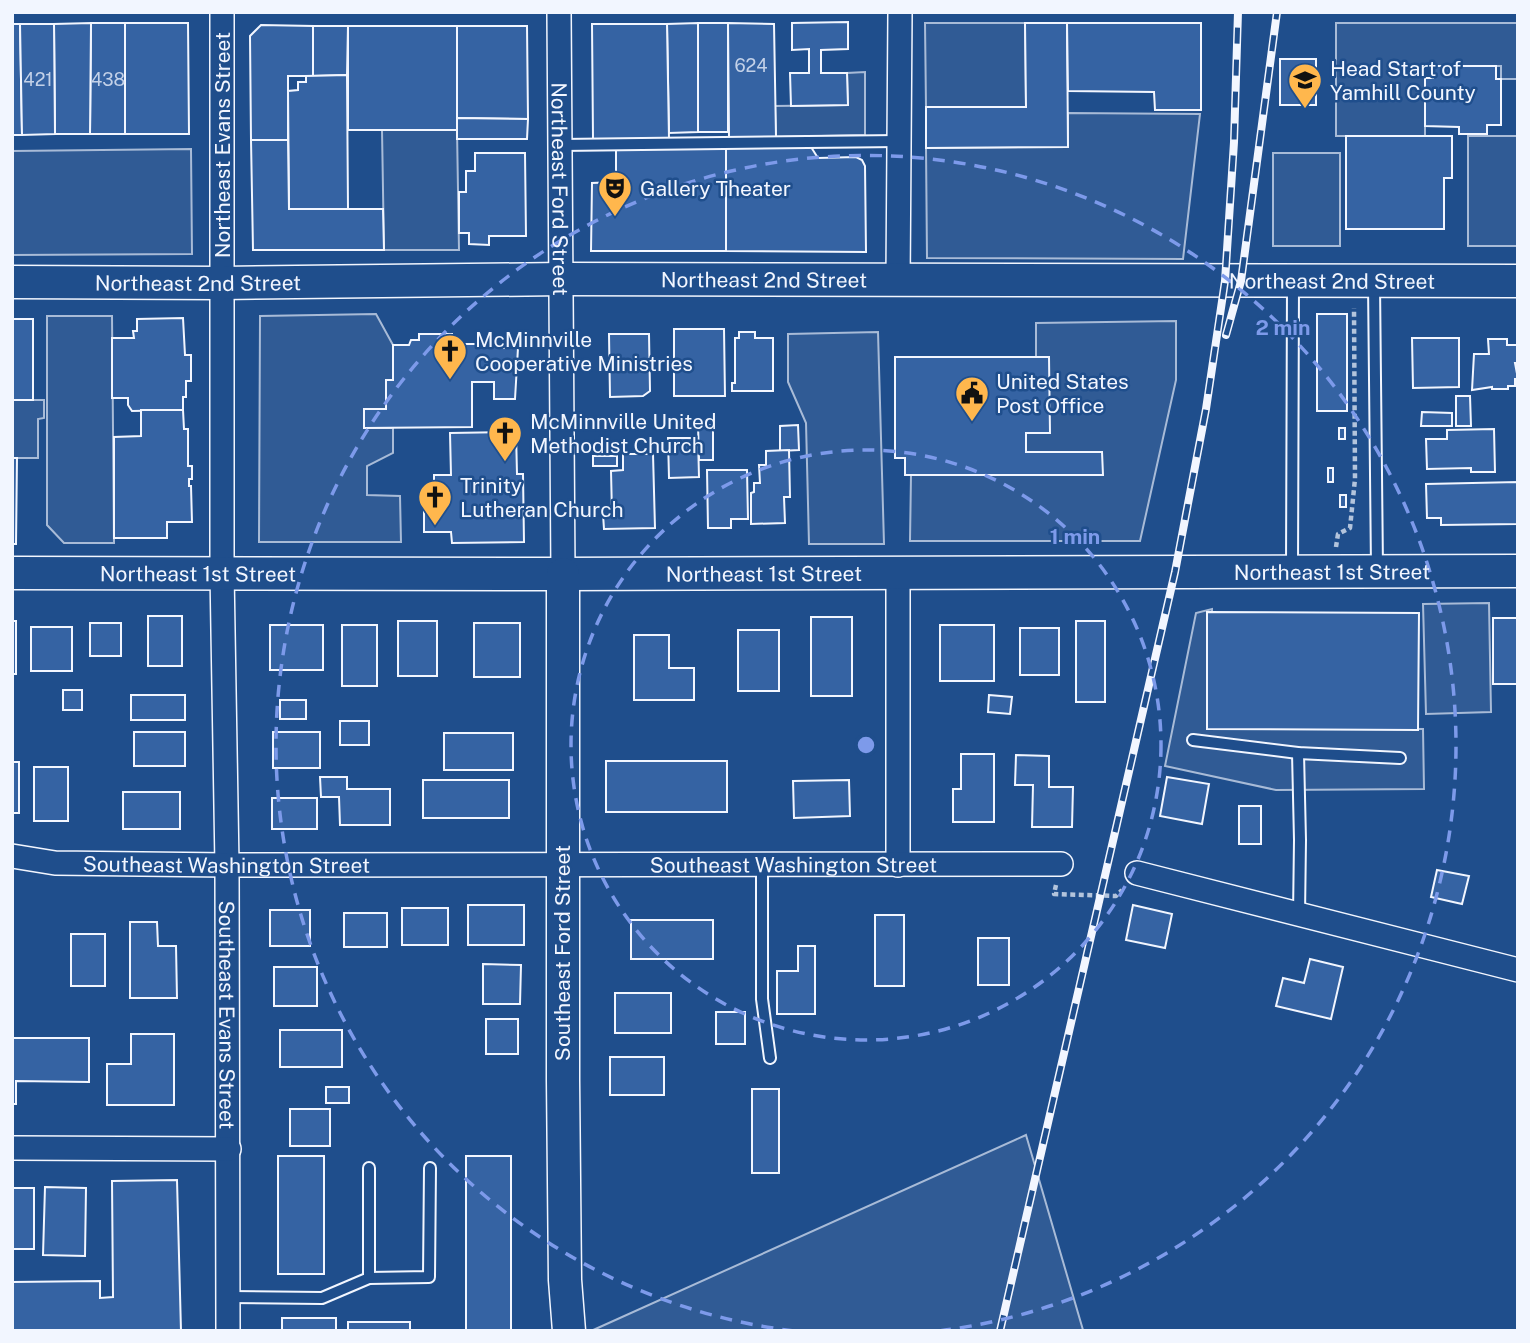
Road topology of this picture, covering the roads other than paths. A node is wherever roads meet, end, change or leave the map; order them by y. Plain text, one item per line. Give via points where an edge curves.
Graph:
1 (222, 12) edge
2 (559, 12) edge
3 (900, 12) edge
4 (899, 141) junction
5 (561, 145) junction
6 (562, 279) junction
7 (898, 281) junction
8 (1293, 281) junction
9 (1374, 281) junction
10 (1518, 281) edge
11 (12, 282) edge
12 (222, 283) junction
13 (1518, 571) edge
14 (222, 572) junction
15 (1292, 572) junction
16 (1377, 572) junction
17 (12, 573) edge
18 (898, 573) junction
19 (563, 574) junction
20 (1193, 740) dead end
21 (1297, 753) junction
22 (1400, 758) dead end
23 (12, 856) edge
24 (1060, 864) road end
25 (762, 865) junction
26 (898, 865) junction
27 (227, 866) junction
28 (562, 866) junction
29 (1137, 873) road end
30 (1299, 915) junction
31 (1518, 970) edge
32 (770, 1058) dead end
33 (12, 1148) edge
34 (229, 1149) junction
35 (369, 1167) dead end
36 (430, 1168) dead end
37 (369, 1278) junction
38 (228, 1297) junction
39 (228, 1331) edge
40 (569, 1331) edge

1 - 12 street, Northeast Evans Street
2 - 5 street, Northeast Ford Street
3 - 4 street
4 - 5 lane
4 - 7 street
5 - 6 street, Northeast Ford Street
6 - 7 street, Northeast 2nd Street
6 - 12 street, Northeast 2nd Street
6 - 19 street, Northeast Ford Street
7 - 8 street, Northeast 2nd Street
8 - 9 street, Northeast 2nd Street
8 - 15 lane
9 - 10 street, Northeast 2nd Street
9 - 16 lane
11 - 12 street, Northeast 2nd Street
12 - 14 street, Northeast Evans Street
13 - 16 street, Northeast 1st Street
14 - 17 street, Northeast 1st Street
14 - 19 street, Northeast 1st Street
14 - 27 street, Southeast Evans Street
15 - 16 street, Northeast 1st Street
15 - 18 street, Northeast 1st Street
18 - 19 street, Northeast 1st Street
18 - 26 street
19 - 28 street, Southeast Ford Street
20 - 21 lane
21 - 22 lane
21 - 30 lane
23 - 27 street, Southeast Washington Street via 55,863
24 - 26 street, Southeast Washington Street
25 - 26 street, Southeast Washington Street
25 - 28 street, Southeast Washington Street
25 - 32 lane via 762,999
27 - 28 street, Southeast Washington Street
27 - 34 street, Southeast Evans Street
28 - 40 street, Southeast Ford Street
29 - 30 street
30 - 31 street
33 - 34 street
34 - 38 street, Southeast Evans Street
35 - 37 lane
36 - 37 lane via 429,1277
37 - 38 lane via 322,1298
38 - 39 street, Southeast Evans Street

